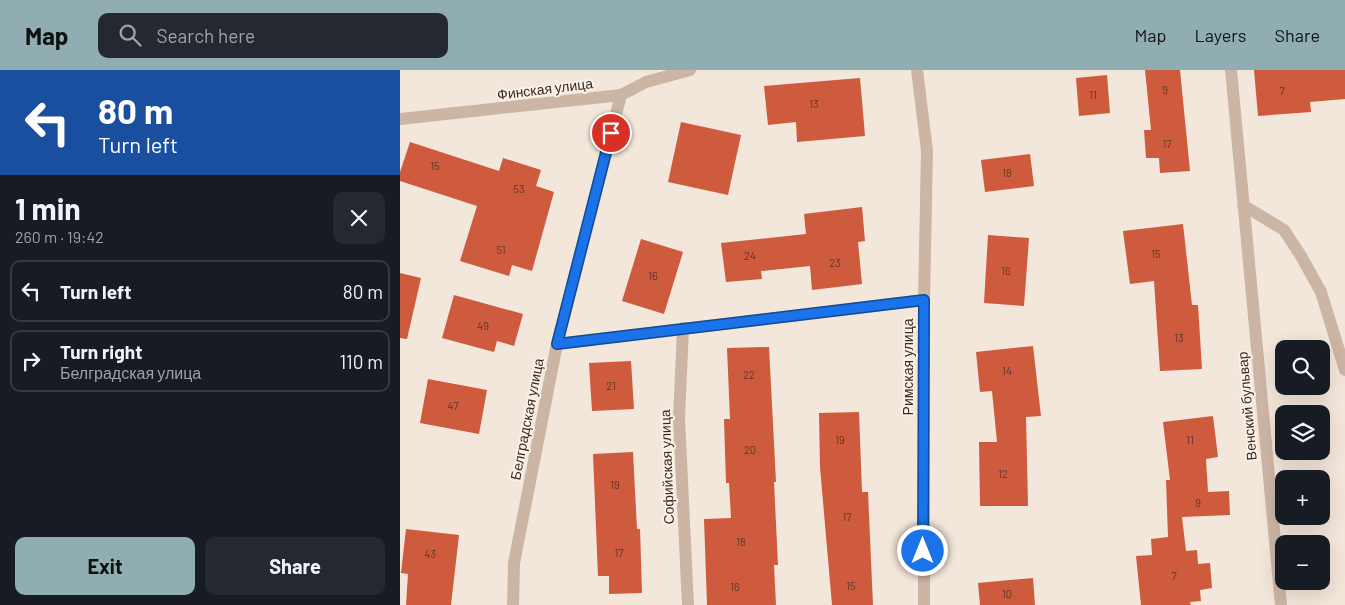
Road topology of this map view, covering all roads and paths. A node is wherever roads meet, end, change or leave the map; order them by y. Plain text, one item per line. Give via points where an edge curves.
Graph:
1 (690, 70) edge
2 (918, 70) edge
3 (1231, 70) edge
4 (621, 95) junction
5 (400, 119) edge
6 (1243, 205) junction
7 (924, 300) junction
8 (682, 328) junction
9 (557, 344) junction
10 (1345, 370) edge
11 (513, 605) edge
12 (688, 605) edge
13 (924, 605) edge
14 (1281, 605) edge

1 - 4 street, Финская улица via 646,82
2 - 7 street, Римская улица via 927,151
3 - 6 street, Венский бульвар
4 - 5 street, Финская улица
4 - 9 street, Белградская улица
6 - 10 street via 1284,230 1301,256 1321,292
6 - 14 street, Венский бульвар
7 - 8 street
7 - 13 street, Римская улица
8 - 9 street
8 - 12 street, Софийская улица via 679,419
9 - 11 street, Белградская улица via 514,563

